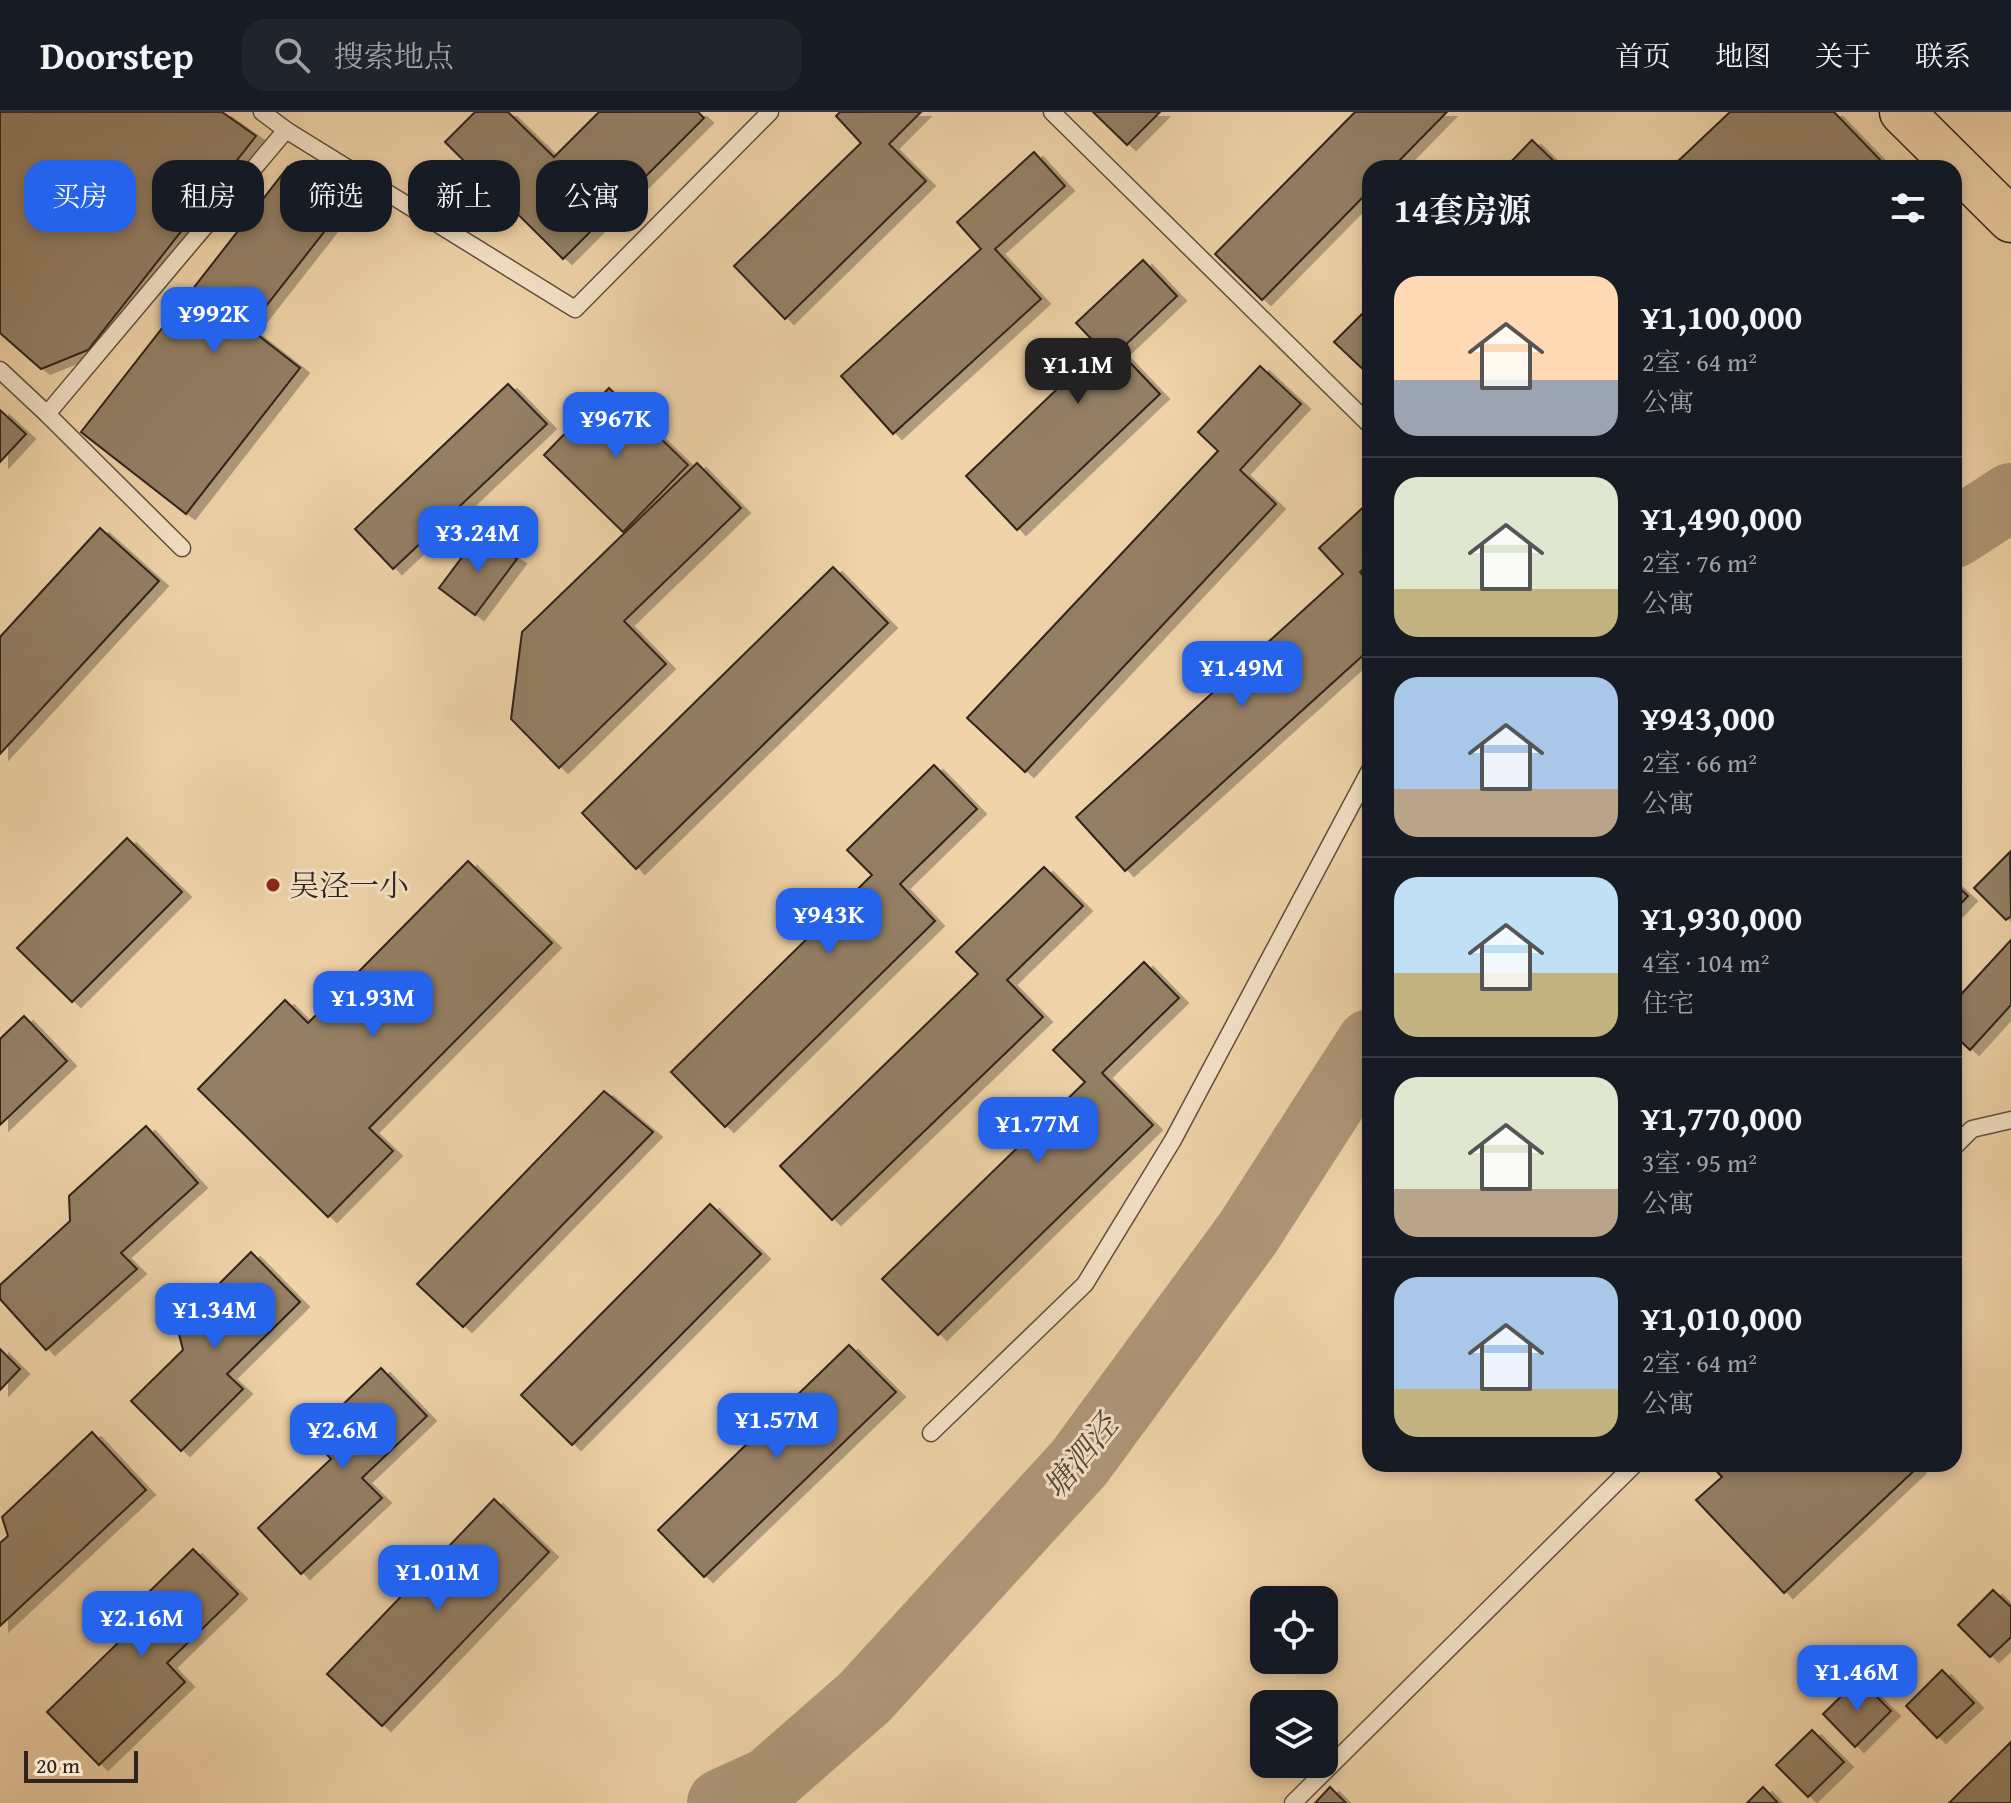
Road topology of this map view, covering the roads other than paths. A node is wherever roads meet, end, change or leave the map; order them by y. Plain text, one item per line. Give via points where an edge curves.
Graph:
1 (262, 112) edge
2 (770, 112) edge
3 (1052, 112) edge
4 (1902, 112) edge
5 (286, 130) junction
6 (1945, 160) edge
7 (1962, 179) edge
8 (2011, 220) edge
9 (0, 370) edge
10 (47, 414) junction
11 (1362, 417) edge
12 (182, 548) dead end
13 (1362, 785) edge
14 (2011, 1120) edge
15 (1962, 1139) edge
16 (931, 1433) dead end
17 (1627, 1472) edge
18 (1293, 1803) edge

1 - 5 lane
2 - 5 lane via 575,309
3 - 11 lane
4 - 6 main road
5 - 10 lane
7 - 8 main road
9 - 10 lane
10 - 12 lane
13 - 16 lane via 1173,1140 1085,1284
14 - 15 lane via 1972,1129
17 - 18 lane

